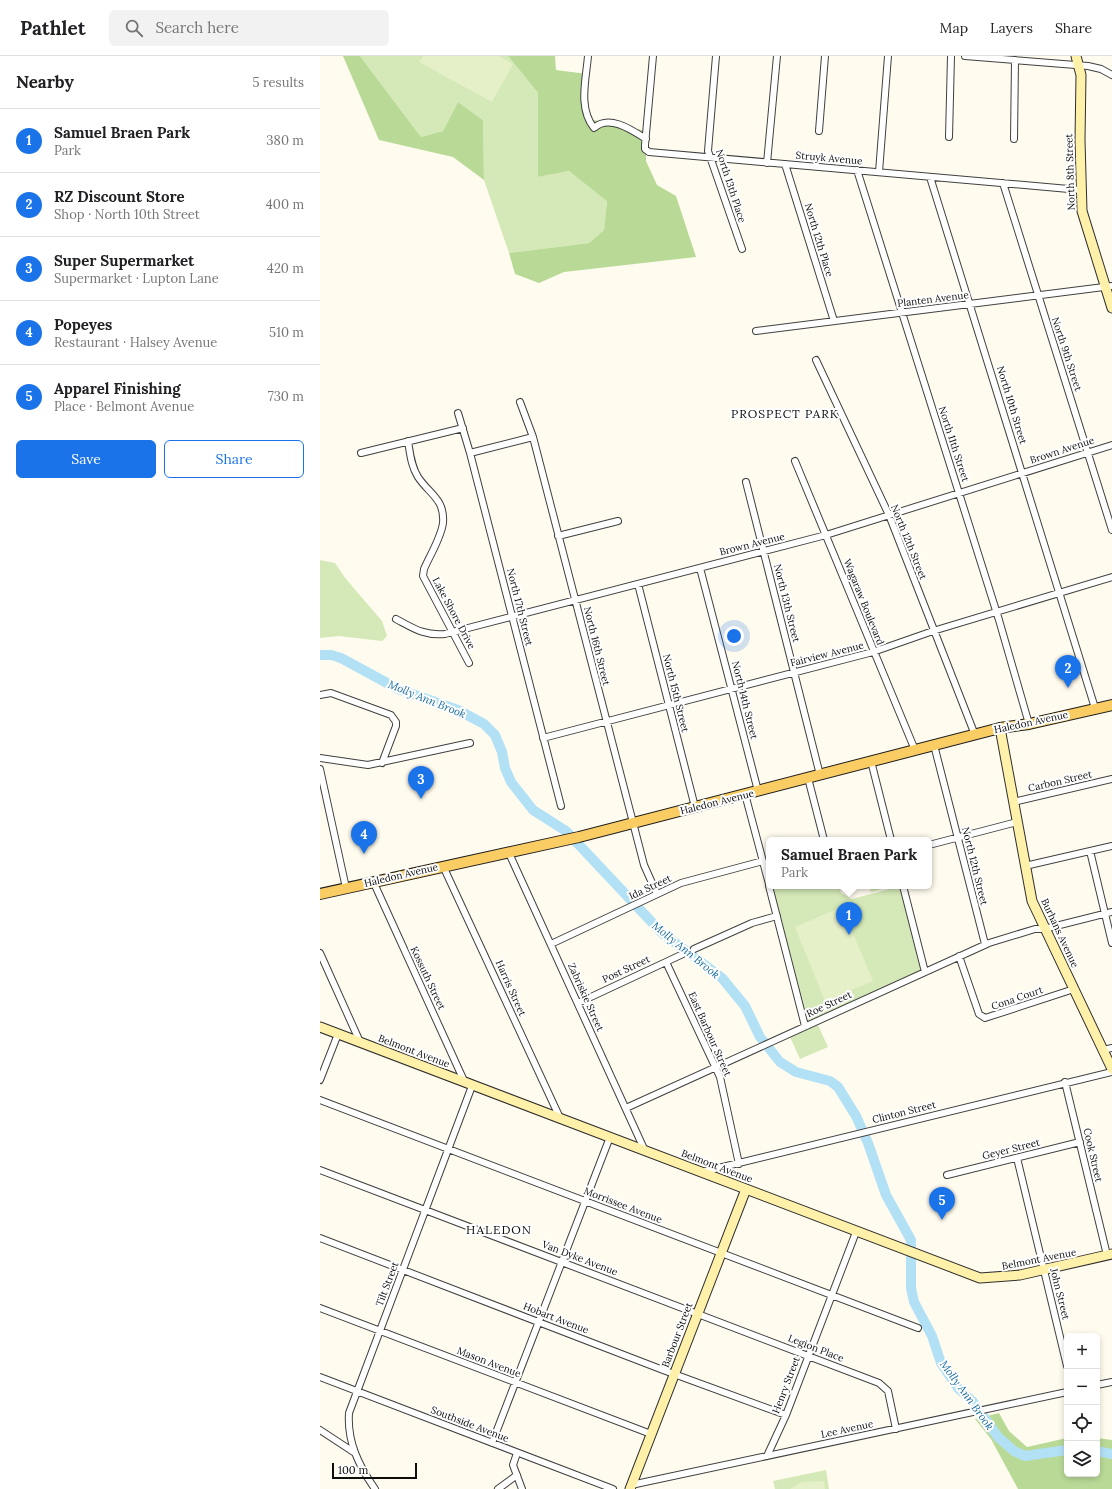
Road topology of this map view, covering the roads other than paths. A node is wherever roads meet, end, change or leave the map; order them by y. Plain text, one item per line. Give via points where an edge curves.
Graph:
1 (588, 56) edge
2 (653, 56) edge
3 (716, 56) edge
4 (777, 56) edge
5 (825, 56) edge
6 (888, 56) edge
7 (951, 56) edge
8 (965, 56) edge
9 (1076, 56) edge
10 (994, 57) edge
11 (1015, 60) junction
12 (1079, 66) junction
13 (1112, 75) edge
14 (819, 131) dead end
15 (949, 136) dead end
16 (646, 139) junction
17 (1014, 139) dead end
18 (711, 158) junction
19 (767, 163) junction
20 (785, 164) junction
21 (857, 170) junction
22 (878, 172) junction
23 (930, 177) junction
24 (1002, 183) junction
25 (1080, 190) junction
26 (742, 249) dead end
27 (1109, 286) edge
28 (1038, 295) junction
29 (970, 304) junction
30 (1112, 308) edge
31 (902, 313) junction
32 (834, 322) junction
33 (756, 331) dead end
34 (816, 360) dead end
35 (520, 402) dead end
36 (458, 413) dead end
37 (463, 428) junction
38 (533, 437) junction
39 (408, 441) junction
40 (1112, 445) edge
41 (361, 453) dead end
42 (470, 453) junction
43 (1088, 453) junction
44 (796, 461) dead end
45 (1023, 473) junction
46 (746, 482) dead end
47 (959, 494) junction
48 (888, 516) junction
49 (618, 521) dead end
50 (1112, 530) edge
51 (826, 535) junction
52 (558, 536) junction
53 (763, 552) junction
54 (700, 568) junction
55 (1112, 577) edge
56 (638, 584) junction
57 (1061, 593) junction
58 (575, 600) junction
59 (997, 613) junction
60 (512, 616) junction
61 (396, 619) dead end
62 (933, 631) junction
63 (453, 632) junction
64 (874, 652) junction
65 (469, 663) dead end
66 (794, 673) junction
67 (732, 689) junction
68 (320, 695) edge
69 (669, 705) junction
70 (1112, 705) edge
71 (1096, 708) junction
72 (606, 722) junction
73 (1029, 724) junction
74 (1000, 728) junction
75 (975, 735) junction
76 (543, 738) junction
77 (470, 743) dead end
78 (934, 745) junction
79 (915, 750) junction
80 (320, 758) edge
81 (871, 761) junction
82 (382, 763) junction
83 (320, 769) edge
84 (820, 775) junction
85 (808, 778) junction
86 (1112, 779) edge
87 (758, 791) junction
88 (745, 794) junction
89 (328, 801) junction
90 (1014, 802) junction
91 (320, 803) edge
92 (561, 806) dead end
93 (695, 807) junction
94 (1017, 822) junction
95 (632, 823) junction
96 (823, 837) edge
97 (890, 837) edge
98 (957, 837) junction
99 (932, 844) edge
100 (1112, 846) edge
101 (508, 851) junction
102 (1090, 851) junction
103 (763, 861) junction
104 (443, 866) junction
105 (1025, 866) junction
106 (766, 873) edge
107 (373, 881) junction
108 (346, 888) junction
109 (770, 889) edge
110 (904, 889) edge
111 (320, 894) edge
112 (657, 894) junction
113 (1109, 913) edge
114 (777, 916) junction
115 (1044, 929) junction
116 (1112, 943) edge
117 (551, 944) junction
118 (985, 944) junction
119 (694, 949) dead end
120 (320, 953) edge
121 (683, 954) dead end
122 (959, 956) junction
123 (666, 962) junction
124 (925, 972) junction
125 (1074, 989) junction
126 (578, 1003) junction
127 (805, 1026) junction
128 (320, 1027) edge
129 (338, 1034) junction
130 (360, 1042) junction
131 (1108, 1049) edge
132 (715, 1068) junction
133 (1112, 1070) edge
134 (320, 1080) edge
135 (1066, 1082) junction
136 (469, 1084) junction
137 (320, 1100) edge
138 (626, 1108) junction
139 (560, 1119) junction
140 (610, 1137) junction
141 (1080, 1142) junction
142 (449, 1149) junction
143 (645, 1151) junction
144 (1017, 1158) junction
145 (739, 1164) junction
146 (320, 1170) edge
147 (702, 1172) junction
148 (947, 1175) dead end
149 (746, 1189) junction
150 (585, 1202) junction
151 (425, 1210) junction
152 (856, 1232) junction
153 (320, 1238) edge
154 (721, 1253) junction
155 (1109, 1255) edge
156 (562, 1261) junction
157 (403, 1270) junction
158 (1044, 1270) junction
159 (832, 1295) junction
160 (320, 1308) edge
161 (698, 1314) junction
162 (538, 1322) junction
163 (918, 1328) dead end
164 (380, 1330) junction
165 (1064, 1353) edge
166 (809, 1355) junction
167 (674, 1374) junction
168 (320, 1377) edge
169 (515, 1382) junction
170 (1112, 1382) edge
171 (1100, 1384) edge
172 (356, 1391) junction
173 (1064, 1393) edge
174 (786, 1415) junction
175 (896, 1429) junction
176 (320, 1430) edge
177 (651, 1434) junction
178 (492, 1443) junction
179 (355, 1453) junction
180 (518, 1453) junction
181 (767, 1456) junction
182 (517, 1475) junction
183 (630, 1487) edge
184 (375, 1489) edge
185 (498, 1489) edge
186 (522, 1489) edge
187 (613, 1489) edge

1 - 16 street via 585,111 587,118 594,128 603,123 615,124
2 - 16 street
3 - 18 street, North 13th Place via 708,151
4 - 19 street
5 - 14 street
6 - 22 street
7 - 15 street
8 - 10 street
9 - 12 street, North 8th Street
10 - 11 street
11 - 12 street
11 - 17 street
12 - 13 street via 1096,68
12 - 25 street, North 8th Street
16 - 18 street, Struyk Avenue via 645,150 649,152
18 - 19 street, Struyk Avenue
18 - 26 street, North 13th Place
19 - 20 street, Struyk Avenue
20 - 21 street, Struyk Avenue
20 - 32 street, North 12th Place
21 - 22 street, Struyk Avenue
21 - 31 street, North 11th Street
22 - 23 street, Struyk Avenue
23 - 24 street, Struyk Avenue
23 - 29 street, North 10th Street
24 - 25 street, Struyk Avenue
24 - 28 street, North 9th Street
25 - 27 street, North 8th Street via 1082,211
27 - 28 street, Planten Avenue
27 - 30 street, North 8th Street
28 - 29 street, Planten Avenue
28 - 43 street, North 9th Street
29 - 31 street, Planten Avenue
29 - 45 street, North 10th Street
31 - 32 street, Planten Avenue
31 - 47 street, North 11th Street
32 - 33 street, Planten Avenue
34 - 48 street, North 12th Street
35 - 38 street, North 16th Street
36 - 37 street, North 17th Street
37 - 39 street
37 - 42 street, North 17th Street
38 - 42 street
38 - 52 street, North 16th Street
39 - 41 street
39 - 63 street, Lake Shore Drive via 417,476 440,502 443,525 423,572
40 - 43 street, Brown Avenue
42 - 60 street, North 17th Street
43 - 45 street, Brown Avenue
43 - 50 street, North 9th Street
44 - 51 street, Wagaraw Boulevard
45 - 47 street, Brown Avenue
45 - 57 street, North 10th Street
46 - 53 street, North 13th Street
47 - 48 street, Brown Avenue
47 - 59 street, North 11th Street
48 - 51 street, Brown Avenue
48 - 62 street, North 12th Street
49 - 52 street
51 - 53 street, Brown Avenue
51 - 64 street, Wagaraw Boulevard
52 - 58 street, North 16th Street
53 - 54 street, Brown Avenue
53 - 66 street, North 13th Street
54 - 56 street, Brown Avenue
54 - 67 street, North 14th Street
55 - 57 street, Fairview Avenue
56 - 58 street, Brown Avenue
56 - 69 street, North 15th Street
57 - 59 street, Fairview Avenue
57 - 71 street, North 10th Street
58 - 60 street, Brown Avenue
58 - 72 street, North 16th Street
59 - 62 street, Fairview Avenue
59 - 73 street, North 11th Street
60 - 63 street, Brown Avenue
60 - 76 street, North 17th Street
61 - 63 street, Brown Avenue via 420,632 432,635
62 - 64 street, Fairview Avenue
62 - 75 street, North 12th Street
63 - 65 street, Lake Shore Drive
64 - 66 street, Fairview Avenue
64 - 79 street, Wagaraw Boulevard
66 - 67 street, Fairview Avenue
66 - 84 street, North 13th Street
67 - 69 street, Fairview Avenue
67 - 87 street, North 14th Street
68 - 82 street via 331,693 394,718 396,726
69 - 72 street, Fairview Avenue
69 - 93 street, North 15th Street
70 - 71 main road, Haledon Avenue
71 - 73 main road, Haledon Avenue
72 - 76 street, Fairview Avenue
72 - 95 street, North 16th Street
73 - 74 main road, Haledon Avenue
74 - 75 main road, Haledon Avenue
74 - 90 street, Burhans Avenue
75 - 78 main road, Haledon Avenue
76 - 92 street, North 17th Street
77 - 82 street
78 - 79 main road, Haledon Avenue
78 - 98 street, North 12th Street
79 - 81 main road, Haledon Avenue
80 - 82 street via 368,765
81 - 84 main road, Haledon Avenue
81 - 97 street
83 - 89 street
84 - 85 main road, Haledon Avenue
85 - 87 main road, Haledon Avenue
85 - 96 street
86 - 90 street, Carbon Street
87 - 88 main road, Haledon Avenue
88 - 93 main road, Haledon Avenue
88 - 103 street
89 - 91 street
89 - 108 street
90 - 94 street, Burhans Avenue
93 - 95 main road, Haledon Avenue
94 - 98 street
94 - 105 street, Burhans Avenue
95 - 101 main road, Haledon Avenue
95 - 112 street, North 16th Street via 644,865
98 - 99 street
98 - 118 street, North 12th Street
100 - 102 street
101 - 104 main road, Haledon Avenue
101 - 117 street, Zabriskie Street
102 - 105 street
102 - 113 street
103 - 106 street
103 - 112 street, Ida Street via 691,880
104 - 107 main road, Haledon Avenue
104 - 139 street, Harris Street
105 - 115 street, Burhans Avenue via 1032,901
107 - 108 main road, Haledon Avenue
107 - 136 street, Kossuth Street
108 - 111 main road, Haledon Avenue
109 - 114 street
110 - 124 street
112 - 117 street, Ida Street
113 - 115 street, Roe Street
113 - 116 street
114 - 119 street via 752,923
114 - 127 street
115 - 118 street, Roe Street via 1035,929
115 - 125 street, Burhans Avenue
117 - 126 street, Zabriskie Street
118 - 122 street, Roe Street
120 - 130 street
121 - 123 street, Post Street
122 - 124 street, Roe Street
122 - 125 street, Cona Court via 979,1014 985,1018
123 - 126 street, Post Street
123 - 132 street, East Barbour Street
124 - 127 street, Roe Street
125 - 131 street, Burhans Avenue
126 - 138 street, Zabriskie Street
127 - 132 street, Roe Street
128 - 129 street, Belmont Avenue
129 - 130 street, Belmont Avenue
129 - 134 street
130 - 136 street, Belmont Avenue
131 - 133 street, Burhans Avenue
132 - 138 street, Roe Street
132 - 145 street, East Barbour Street via 720,1077
133 - 135 street, Clinton Street
135 - 141 street, Cook Street
135 - 145 street, Clinton Street
136 - 139 street, Belmont Avenue
136 - 142 street, Tilt Street
137 - 142 street, Morrissee Avenue
138 - 143 street, Zabriskie Street
139 - 140 street, Belmont Avenue
140 - 143 street, Belmont Avenue
140 - 150 street
141 - 144 street, Geyer Street
141 - 155 street, Cook Street
142 - 150 street, Morrissee Avenue
142 - 151 street, Tilt Street
143 - 147 street, Belmont Avenue
144 - 148 street, Geyer Street
144 - 158 street, John Street
145 - 147 street, Clinton Street
146 - 151 street, Van Dyke Avenue
147 - 149 street, Belmont Avenue
149 - 152 street, Belmont Avenue
149 - 154 street, Barbour Street
150 - 154 street, Morrissee Avenue
150 - 156 street
151 - 156 street, Van Dyke Avenue
151 - 157 street, Tilt Street
152 - 158 street, Belmont Avenue via 980,1278 1008,1278
152 - 159 street, Henry Street
153 - 157 street, Hobart Avenue
154 - 159 street, Morrissee Avenue
154 - 161 street, Barbour Street
155 - 158 street, Belmont Avenue
156 - 161 street, Van Dyke Avenue
156 - 162 street
157 - 162 street, Hobart Avenue
157 - 164 street, Tilt Street
158 - 165 street, John Street
159 - 163 street, Morrissee Avenue
159 - 166 street, Henry Street
160 - 164 street, Mason Avenue
161 - 166 street, Legion Place
161 - 167 street, Barbour Street
162 - 167 street, Hobart Avenue
162 - 169 street
164 - 169 street, Mason Avenue
164 - 172 street, Tilt Street
166 - 174 street, Henry Street
166 - 175 street, Legion Place via 883,1385 888,1391
167 - 174 street, Hobart Avenue
167 - 177 street, Barbour Street
168 - 172 street, Southside Avenue
169 - 177 street, Mason Avenue
169 - 178 street
170 - 171 street
172 - 178 street, Southside Avenue
172 - 179 street, Tilt Street via 349,1413
173 - 175 street, Lee Avenue
174 - 181 street, Henry Street
175 - 181 street, Lee Avenue
176 - 179 street
177 - 183 street, Barbour Street
178 - 180 street, Southside Avenue
179 - 184 street, Tilt Street
180 - 182 street via 513,1465
180 - 187 street, Southside Avenue
181 - 183 street, Lee Avenue
182 - 185 street
182 - 186 street

